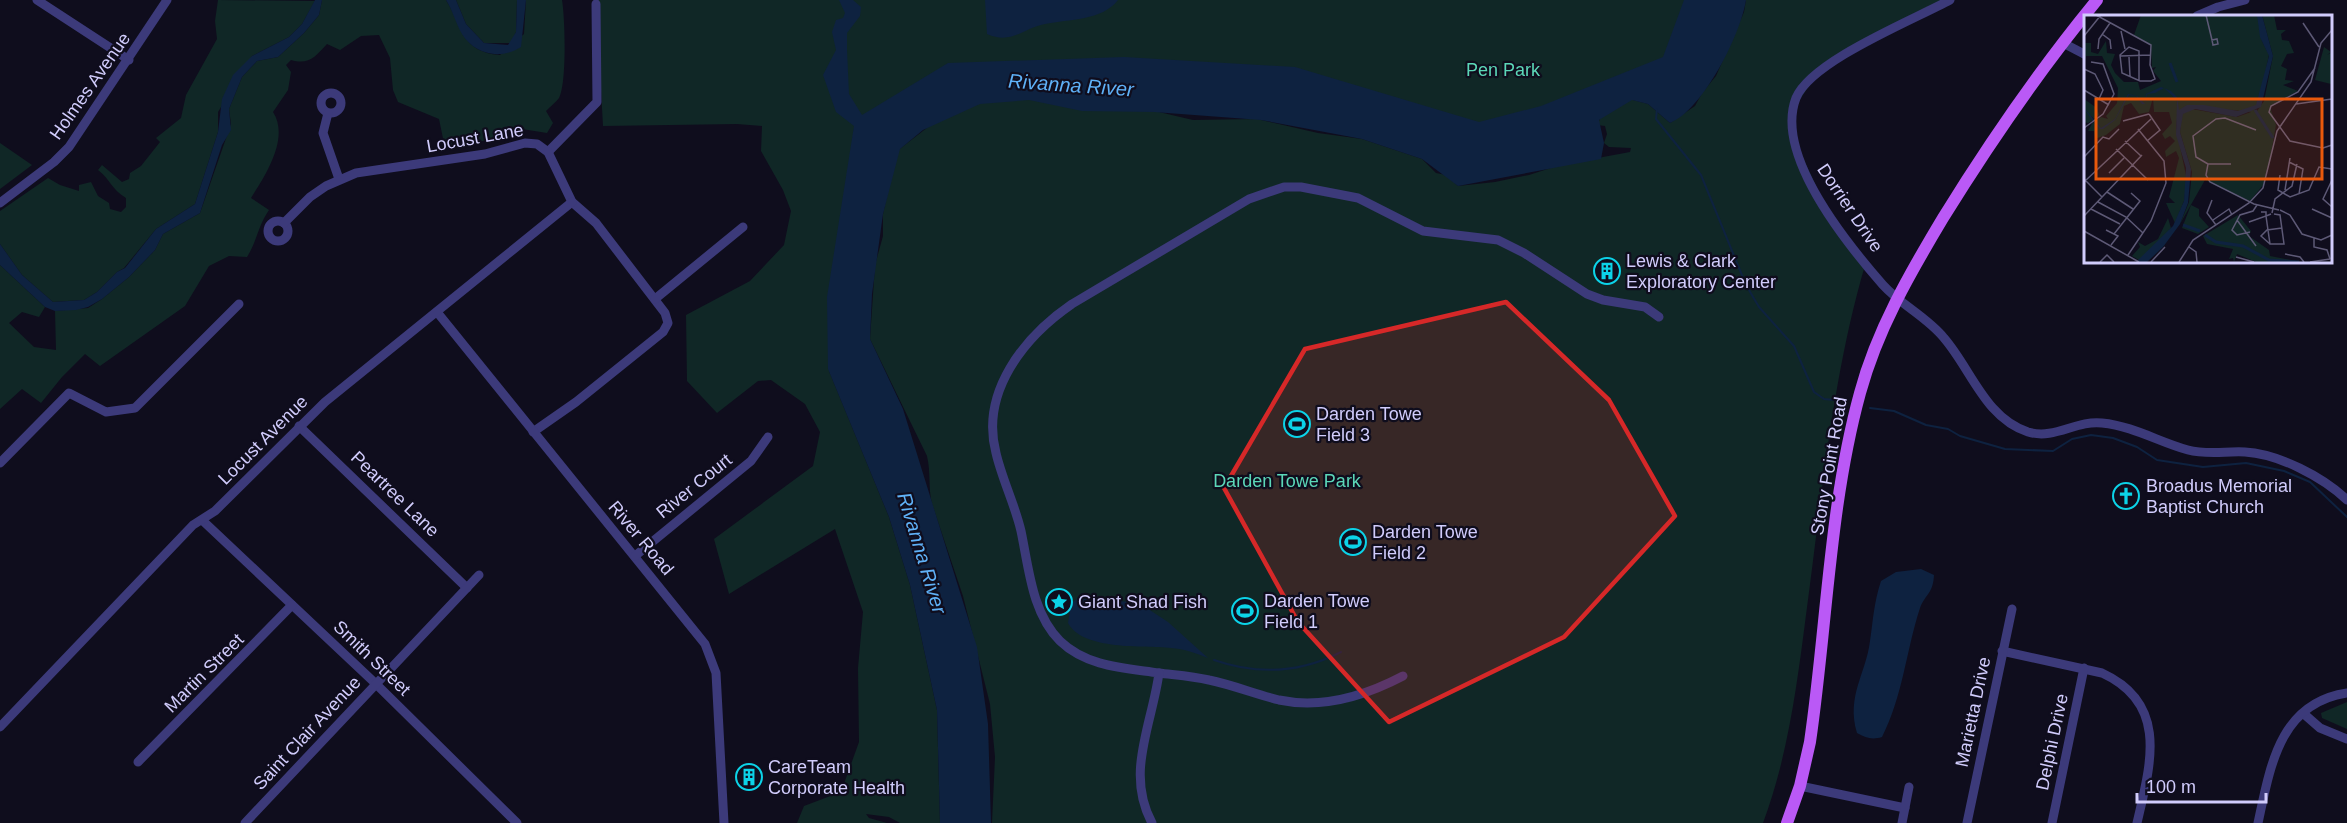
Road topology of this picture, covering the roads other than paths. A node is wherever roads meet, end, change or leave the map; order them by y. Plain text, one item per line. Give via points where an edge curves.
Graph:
1 (37, 0) edge
2 (167, 0) edge
3 (1950, 0) edge
4 (2097, 0) edge
5 (2245, 0) edge
6 (596, 4) dead end
7 (2085, 15) edge
8 (2199, 15) edge
9 (2084, 16) edge
10 (2063, 43) junction
11 (2084, 54) edge
12 (129, 60) junction
13 (328, 113) dead end
14 (548, 152) junction
15 (339, 179) junction
16 (572, 202) junction
17 (0, 203) edge
18 (284, 223) dead end
19 (743, 227) dead end
20 (1898, 298) junction
21 (655, 299) junction
22 (239, 304) dead end
23 (437, 312) junction
24 (1659, 318) dead end
25 (298, 426) junction
26 (533, 432) junction
27 (768, 437) dead end
28 (0, 463) edge
29 (2347, 500) edge
30 (202, 520) junction
31 (635, 556) junction
32 (479, 575) dead end
33 (467, 588) junction
34 (292, 605) junction
35 (2012, 609) dead end
36 (2002, 651) junction
37 (2084, 668) junction
38 (1159, 673) junction
39 (1403, 676) dead end
40 (375, 683) junction
41 (2347, 693) edge
42 (2304, 714) junction
43 (0, 728) edge
44 (2347, 739) edge
45 (138, 762) dead end
46 (1800, 786) junction
47 (1910, 787) dead end
48 (1905, 808) junction
49 (245, 823) edge
50 (517, 823) edge
51 (724, 823) edge
52 (1152, 823) edge
53 (1787, 823) edge
54 (1902, 823) edge
55 (1966, 823) edge
56 (2052, 823) edge
57 (2137, 823) edge
58 (2258, 823) edge

1 - 12 street
2 - 12 street, Holmes Avenue
3 - 20 street, Dorrier Drive via 1826,65 1802,87 1794,107 1792,134 1810,182 1844,234
4 - 7 main road, Stony Point Road
5 - 8 street
6 - 14 street via 597,102
9 - 10 main road, Stony Point Road
10 - 11 street
10 - 20 main road, Stony Point Road via 1969,177
12 - 17 street, Holmes Avenue via 69,147
13 - 15 street via 323,133
14 - 15 street, Locust Lane via 537,144 525,143 485,154 366,171
14 - 16 street, Locust Lane
15 - 18 street, Locust Lane via 310,197
16 - 21 street, Locust Lane via 596,223
16 - 23 street, Locust Avenue
19 - 21 street
20 - 29 street, Dorrier Drive via 1938,331 1986,400 2019,428 2047,434 2103,423 2133,429 2190,450 2260,455 2330,485
20 - 46 main road, Stony Point Road via 1871,359 1848,442 1813,717
21 - 26 street, Locust Lane via 668,323 663,332
22 - 28 street via 135,408 106,412 69,393
23 - 25 street, Locust Avenue
23 - 26 street, River Road
24 - 38 street via 1645,308 1587,294 1524,252 1498,240 1423,231 1358,198 1301,187 1284,187 1249,199 1057,315 1030,340 1015,361 999,390 993,413 996,453 1020,526 1035,599 1053,633 1073,651 1099,664
25 - 30 street, Locust Avenue
25 - 33 street, Peartree Lane
26 - 31 street, River Road
27 - 31 street, River Court via 751,461
30 - 34 street, Smith Street
30 - 43 street, Locust Avenue
31 - 51 street, River Road via 696,630 712,660
32 - 33 street, Saint Clair Avenue
33 - 40 street, Saint Clair Avenue
34 - 40 street, Smith Street
34 - 45 street, Martin Street
35 - 36 street, Marietta Drive
36 - 37 street
36 - 55 street, Marietta Drive
37 - 56 street, Delphi Drive
37 - 57 street via 2123,685 2148,723 2152,750
38 - 39 street via 1299,702 1348,698
38 - 52 street via 1139,768 1142,801
40 - 49 street, Saint Clair Avenue
40 - 50 street, Smith Street
41 - 42 street via 2328,698
42 - 44 street via 2320,728
42 - 58 street via 2289,728 2275,752
46 - 48 street
46 - 53 main road, Stony Point Road
47 - 48 street
48 - 54 street

